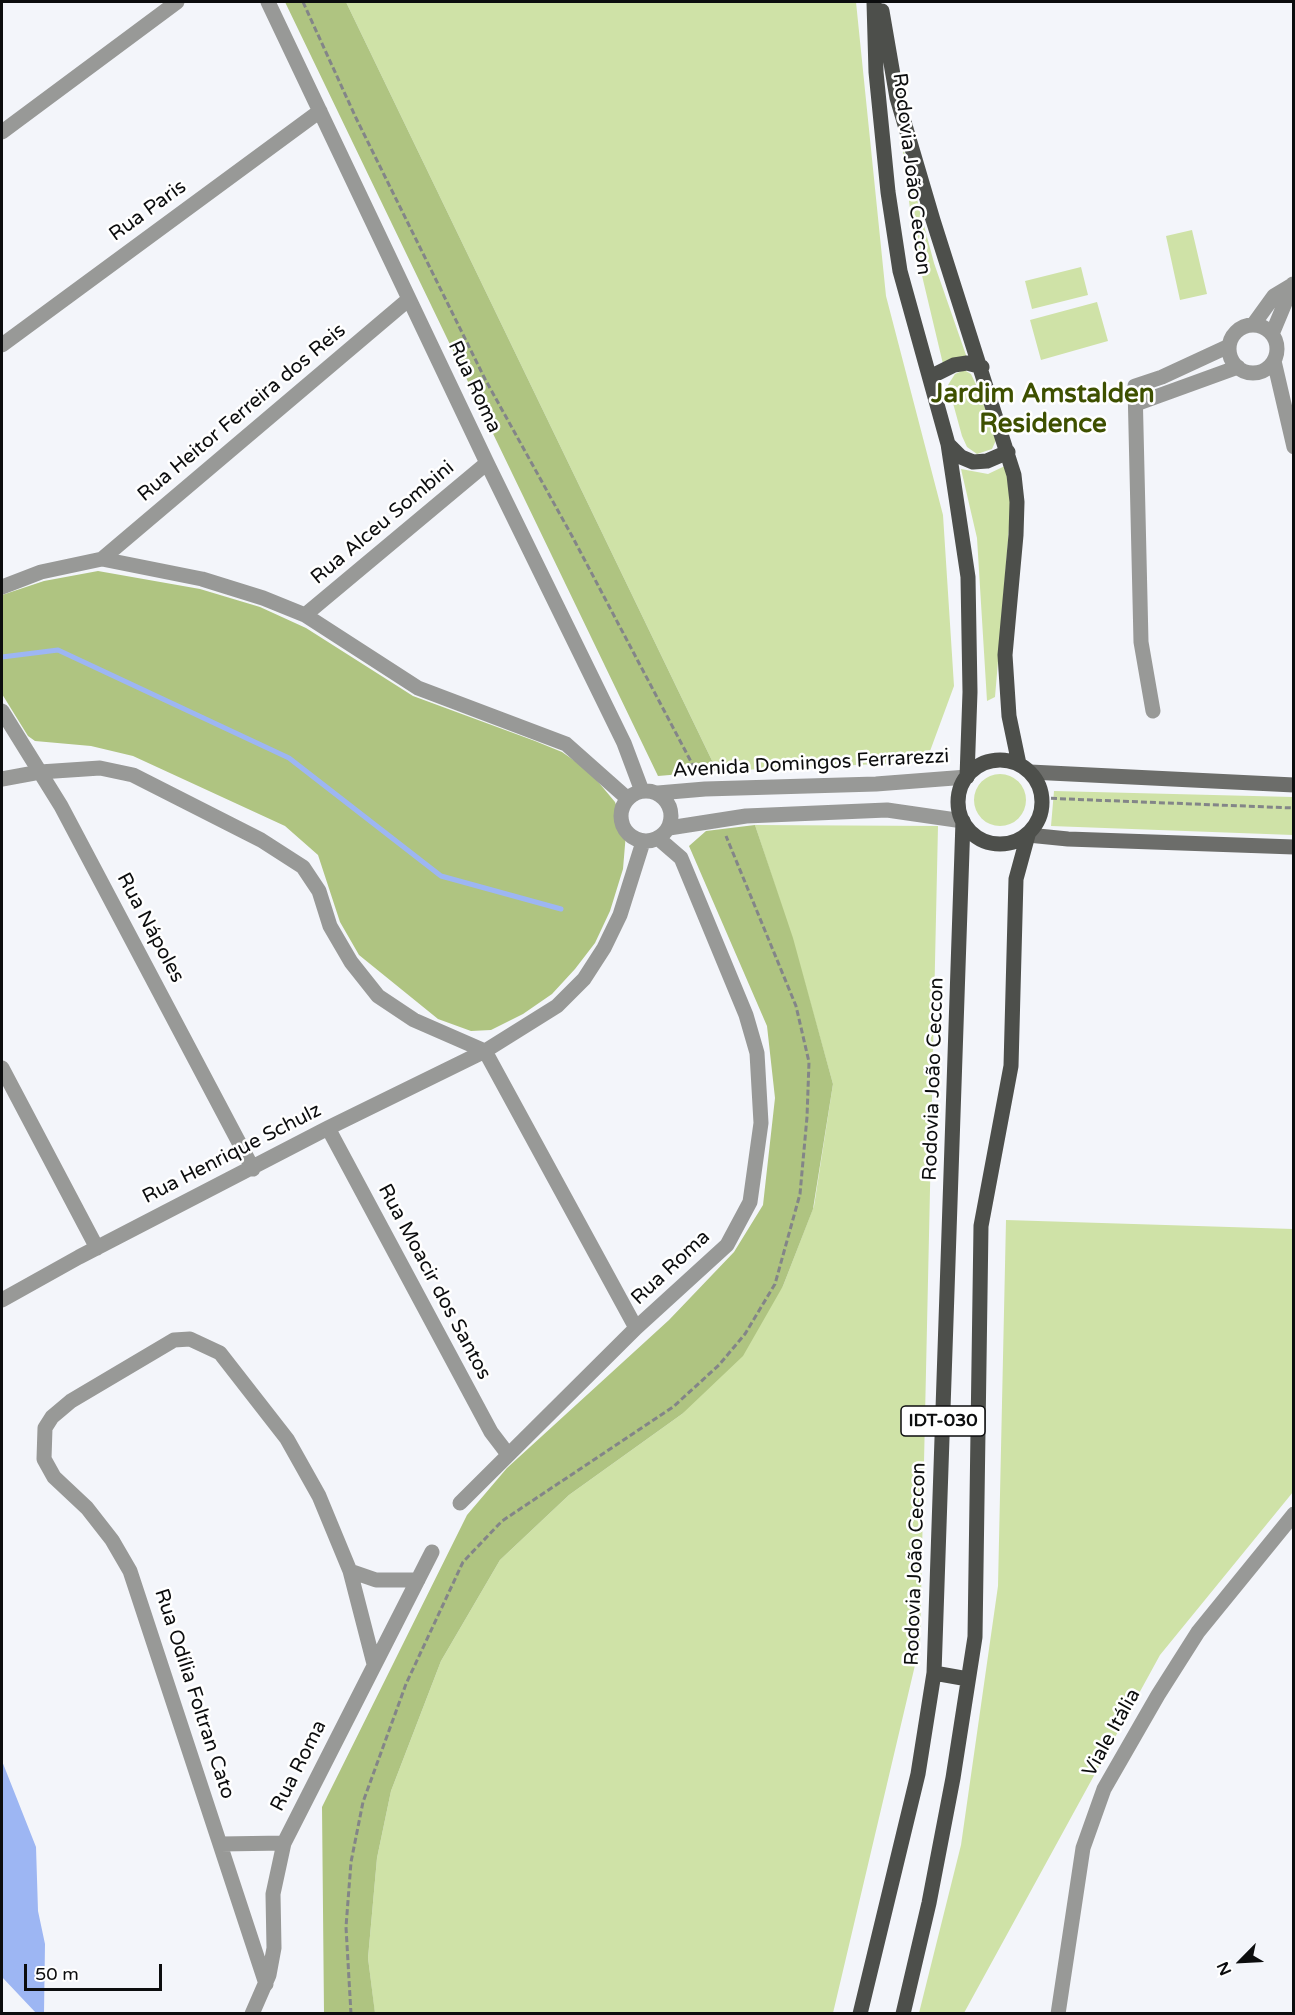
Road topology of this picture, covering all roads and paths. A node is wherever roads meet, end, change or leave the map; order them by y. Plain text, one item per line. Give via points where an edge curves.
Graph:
1 (177, 2) edge
2 (268, 2) edge
3 (874, 2) edge
4 (880, 2) edge
5 (320, 111) junction
6 (2, 132) edge
7 (1293, 284) edge
8 (409, 299) junction
9 (1253, 325) junction
10 (1272, 334) junction
11 (2, 345) edge
12 (1229, 346) junction
13 (1274, 362) junction
14 (982, 367) junction
15 (1238, 367) junction
16 (932, 376) junction
17 (1136, 404) junction
18 (948, 444) junction
19 (1293, 447) edge
20 (1008, 452) junction
21 (487, 464) junction
22 (102, 559) junction
23 (2, 587) edge
24 (305, 615) junction
25 (2, 711) edge
26 (1153, 711) dead end
27 (1025, 768) junction
28 (40, 771) junction
29 (967, 777) junction
30 (2, 779) edge
31 (1293, 785) edge
32 (650, 792) junction
33 (1042, 798) junction
34 (628, 799) junction
35 (1293, 808) edge
36 (963, 821) junction
37 (664, 833) junction
38 (1028, 835) junction
39 (643, 842) junction
40 (1293, 847) edge
41 (485, 1051) junction
42 (2, 1068) edge
43 (328, 1128) junction
44 (253, 1169) junction
45 (97, 1248) junction
46 (2, 1300) edge
47 (636, 1328) junction
48 (507, 1453) junction
49 (460, 1503) dead end
50 (1293, 1514) edge
51 (432, 1552) dead end
52 (350, 1571) junction
53 (418, 1580) junction
54 (374, 1664) junction
55 (934, 1673) junction
56 (968, 1679) junction
57 (220, 1844) junction
58 (284, 1844) junction
59 (274, 1934) junction
60 (253, 1941) junction
61 (266, 1984) junction
62 (252, 2013) edge
63 (860, 2013) edge
64 (903, 2013) edge
65 (1058, 2013) edge

1 - 6 street
2 - 5 street, Rua Roma
3 - 16 main road, Rodovia João Ceccon via 876,72 888,192 906,297
4 - 14 main road via 897,98
5 - 8 street, Rua Roma
5 - 11 street, Rua Paris
7 - 9 street via 1274,296
7 - 10 street
8 - 21 street, Rua Roma
8 - 22 street, Rua Heitor Ferreira dos Reis
9 - 10 street
9 - 12 street via 1235,333
10 - 13 street via 1277,347
12 - 15 street
12 - 17 street via 1135,386
13 - 15 street via 1261,372
13 - 19 street
14 - 16 main road via 954,365
14 - 20 main road
15 - 17 street
16 - 18 main road, Rodovia João Ceccon
17 - 26 street via 1141,642
18 - 20 main road via 973,462
18 - 29 main road, Rodovia João Ceccon via 968,577
20 - 27 main road via 1017,502 1005,655 1009,716
21 - 24 street, Rua Alceu Sombini
21 - 32 street, Rua Roma
22 - 23 street via 41,572
22 - 24 street via 202,579
24 - 34 street via 418,688 566,744
25 - 28 street, Rua Nápoles
27 - 29 main road via 997,760 975,768
27 - 31 main road
27 - 33 main road via 1039,786
28 - 30 street
28 - 41 street via 100,768 134,775 281,851 303,867 319,891 330,926 351,962 378,996 414,1020
28 - 44 street, Rua Nápoles
29 - 32 street, Avenida Domingos Ferrarezzi
29 - 36 main road via 959,798
32 - 34 street
32 - 37 street, Rua Roma via 671,809
33 - 35 path
33 - 38 main road via 1041,811
34 - 39 street via 621,821 629,835
36 - 37 street via 887,810 746,816
36 - 38 main road via 976,835 993,843
36 - 55 main road, Rodovia João Ceccon / IDT-030
37 - 39 street
37 - 47 street, Rua Roma via 681,858 746,1015 757,1053 761,1123 750,1202 727,1245
38 - 40 main road
38 - 56 main road, IDT-030 via 1016,879 1011,1066 981,1226 975,1637
39 - 41 street, Rua Henrique Schulz via 620,915 584,979 557,1006
41 - 43 street, Rua Henrique Schulz
41 - 47 street
42 - 45 street
43 - 44 street, Rua Henrique Schulz
43 - 48 street, Rua Moacir dos Santos via 491,1432
44 - 45 street, Rua Henrique Schulz
45 - 46 street, Rua Henrique Schulz
47 - 48 street, Rua Roma
48 - 49 street, Rua Roma
50 - 65 street, Viale Itália via 1198,1632 1104,1789 1083,1848
51 - 53 street, Rua Roma
52 - 53 street via 376,1580
52 - 54 street
52 - 57 street, Rua Odília Foltran Cato via 319,1496 287,1439 220,1353 203,1343 174,1340 70,1401 45,1428 44,1460 48,1469 87,1508 130,1571
53 - 54 street, Rua Roma
54 - 58 street, Rua Roma
55 - 56 main road
55 - 63 main road, Rodovia João Ceccon / IDT-030 via 918,1773
56 - 64 main road, IDT-030 via 929,1903
57 - 58 street
57 - 60 street, Rua Odília Foltran Cato
58 - 59 street, Rua Roma via 273,1894
59 - 60 street
59 - 61 street, Rua Roma
60 - 61 street, Rua Odília Foltran Cato
61 - 62 street, Rua Roma

